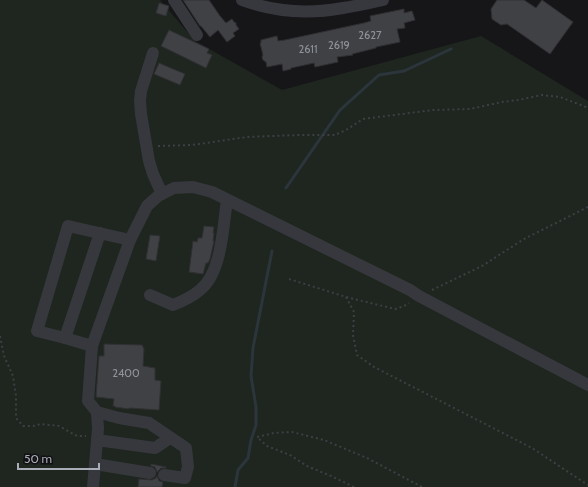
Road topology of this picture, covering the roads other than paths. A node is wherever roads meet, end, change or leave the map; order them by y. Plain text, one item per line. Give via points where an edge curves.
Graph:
1 (174, 0) edge
2 (242, 0) edge
3 (278, 0) edge
4 (383, 0) edge
5 (367, 2) edge
6 (291, 5) edge
7 (197, 35) dead end
8 (153, 53) dead end
9 (162, 194) junction
10 (227, 200) junction
11 (100, 233) junction
12 (130, 240) junction
13 (150, 295) dead end
14 (65, 338) junction
15 (92, 346) junction
16 (588, 385) edge
17 (97, 412) junction
18 (97, 435) junction
19 (170, 438) junction
20 (95, 464) junction
21 (150, 472) dead end
22 (164, 475) dead end
23 (93, 487) edge

1 - 7 street
2 - 6 street via 262,6
3 - 6 street
4 - 5 street
5 - 6 street via 314,11
8 - 9 street via 140,101 148,161
9 - 10 street via 174,188 194,186
9 - 12 street via 147,206
10 - 13 street via 221,243 209,281 201,290 173,305
10 - 16 street via 410,290
11 - 12 street
11 - 14 street
11 - 14 street via 68,226 37,331
12 - 15 street
14 - 15 street
15 - 17 street via 88,401
17 - 18 street
17 - 19 street via 149,424
18 - 19 street via 155,448
18 - 20 street
19 - 22 street via 186,448 188,467 185,478
20 - 21 street
20 - 23 street

